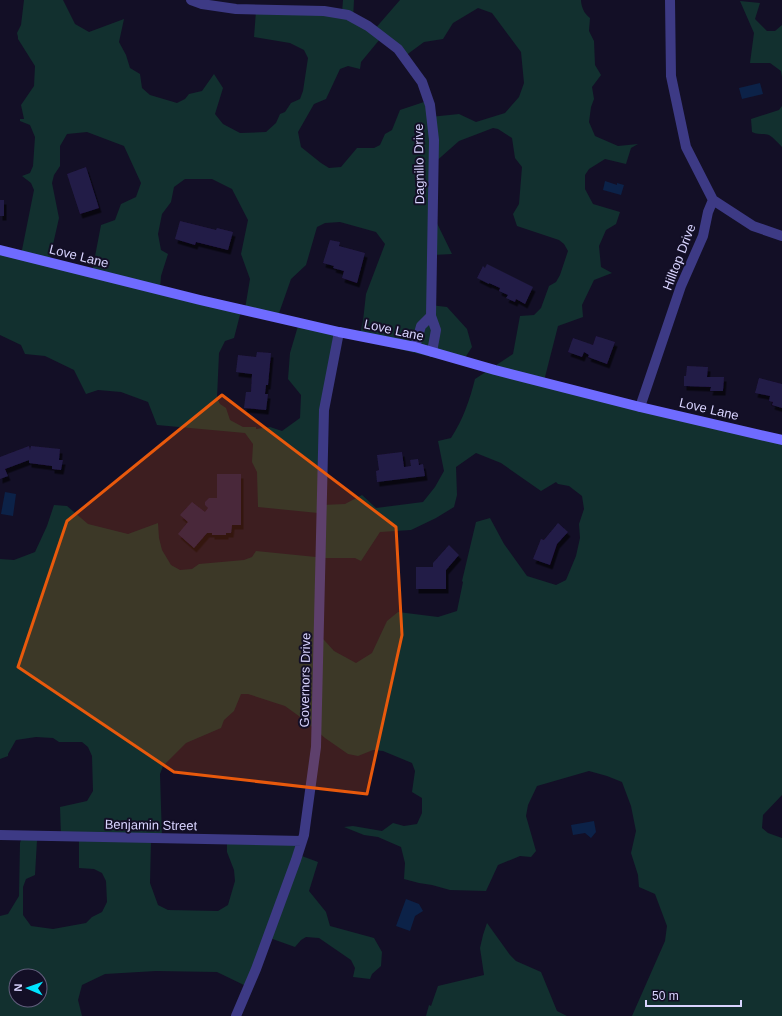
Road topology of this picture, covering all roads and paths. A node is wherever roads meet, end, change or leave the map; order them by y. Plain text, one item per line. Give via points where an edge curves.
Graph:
1 (191, 0) edge
2 (670, 0) edge
3 (713, 200) junction
4 (782, 236) edge
5 (0, 250) edge
6 (431, 316) junction
7 (339, 332) junction
8 (415, 347) junction
9 (432, 352) junction
10 (640, 407) junction
11 (782, 440) edge
12 (0, 835) edge
13 (302, 841) junction
14 (236, 1016) edge

1 - 6 street, Dagnillo Drive via 236,9 324,11 348,15 368,26 398,50 422,82 430,105 434,140
2 - 3 street via 671,76 686,146
3 - 4 street via 753,226
3 - 10 street, Hilltop Drive via 703,236 681,286
5 - 7 street, Love Lane
6 - 8 street via 421,326
6 - 9 street, Dagnillo Drive via 436,330
7 - 8 street, Love Lane
7 - 13 street, Governors Drive via 324,410 316,748
8 - 9 street, Love Lane
9 - 10 street, Love Lane
10 - 11 street, Love Lane
12 - 13 street, Benjamin Street
13 - 14 street, Governors Drive via 256,969

